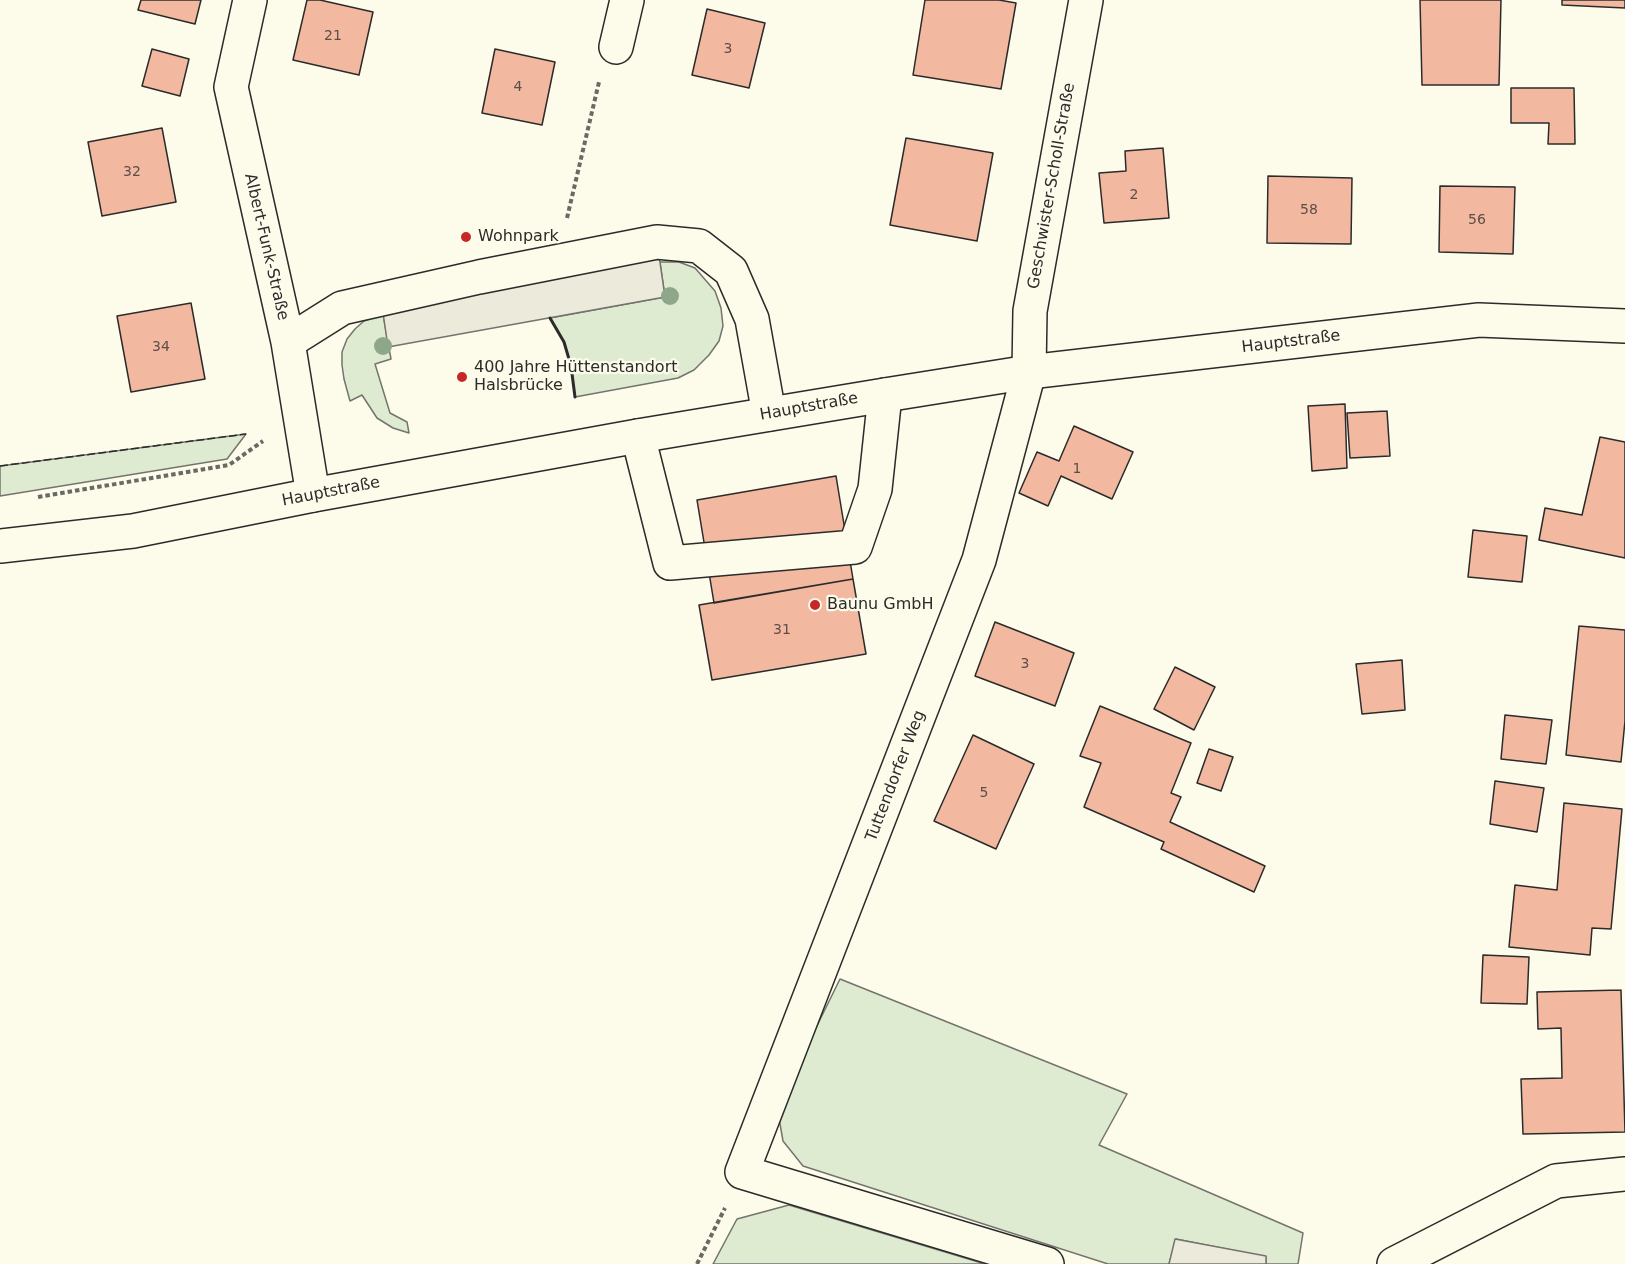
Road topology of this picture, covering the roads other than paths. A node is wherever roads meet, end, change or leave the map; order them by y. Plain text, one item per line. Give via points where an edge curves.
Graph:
1 (250, 0) edge
2 (627, 0) edge
3 (1086, 0) edge
4 (616, 47) road end
5 (1625, 326) edge
6 (288, 342) junction
7 (1029, 372) junction
8 (885, 394) junction
9 (769, 414) junction
10 (638, 436) junction
11 (313, 495) junction
12 (0, 546) edge
13 (1625, 1173) edge
14 (1047, 1264) edge
15 (1394, 1264) edge

1 - 6 street, Albert-Funk-Straße via 231,87
2 - 4 street
3 - 7 street, Geschwister-Scholl-Straße via 1030,312
5 - 7 street, Hauptstraße via 1479,320
6 - 9 street via 342,308 657,242 699,246 731,271 752,319
6 - 11 street, Albert-Funk-Straße
7 - 8 street, Hauptstraße
7 - 14 street, Tuttendorfer Weg via 979,560 742,1172
8 - 9 street, Hauptstraße
8 - 10 street via 875,489 855,547 670,563
9 - 10 street, Hauptstraße
10 - 11 street, Hauptstraße
11 - 12 street, Hauptstraße via 133,531
13 - 15 street via 1556,1181

